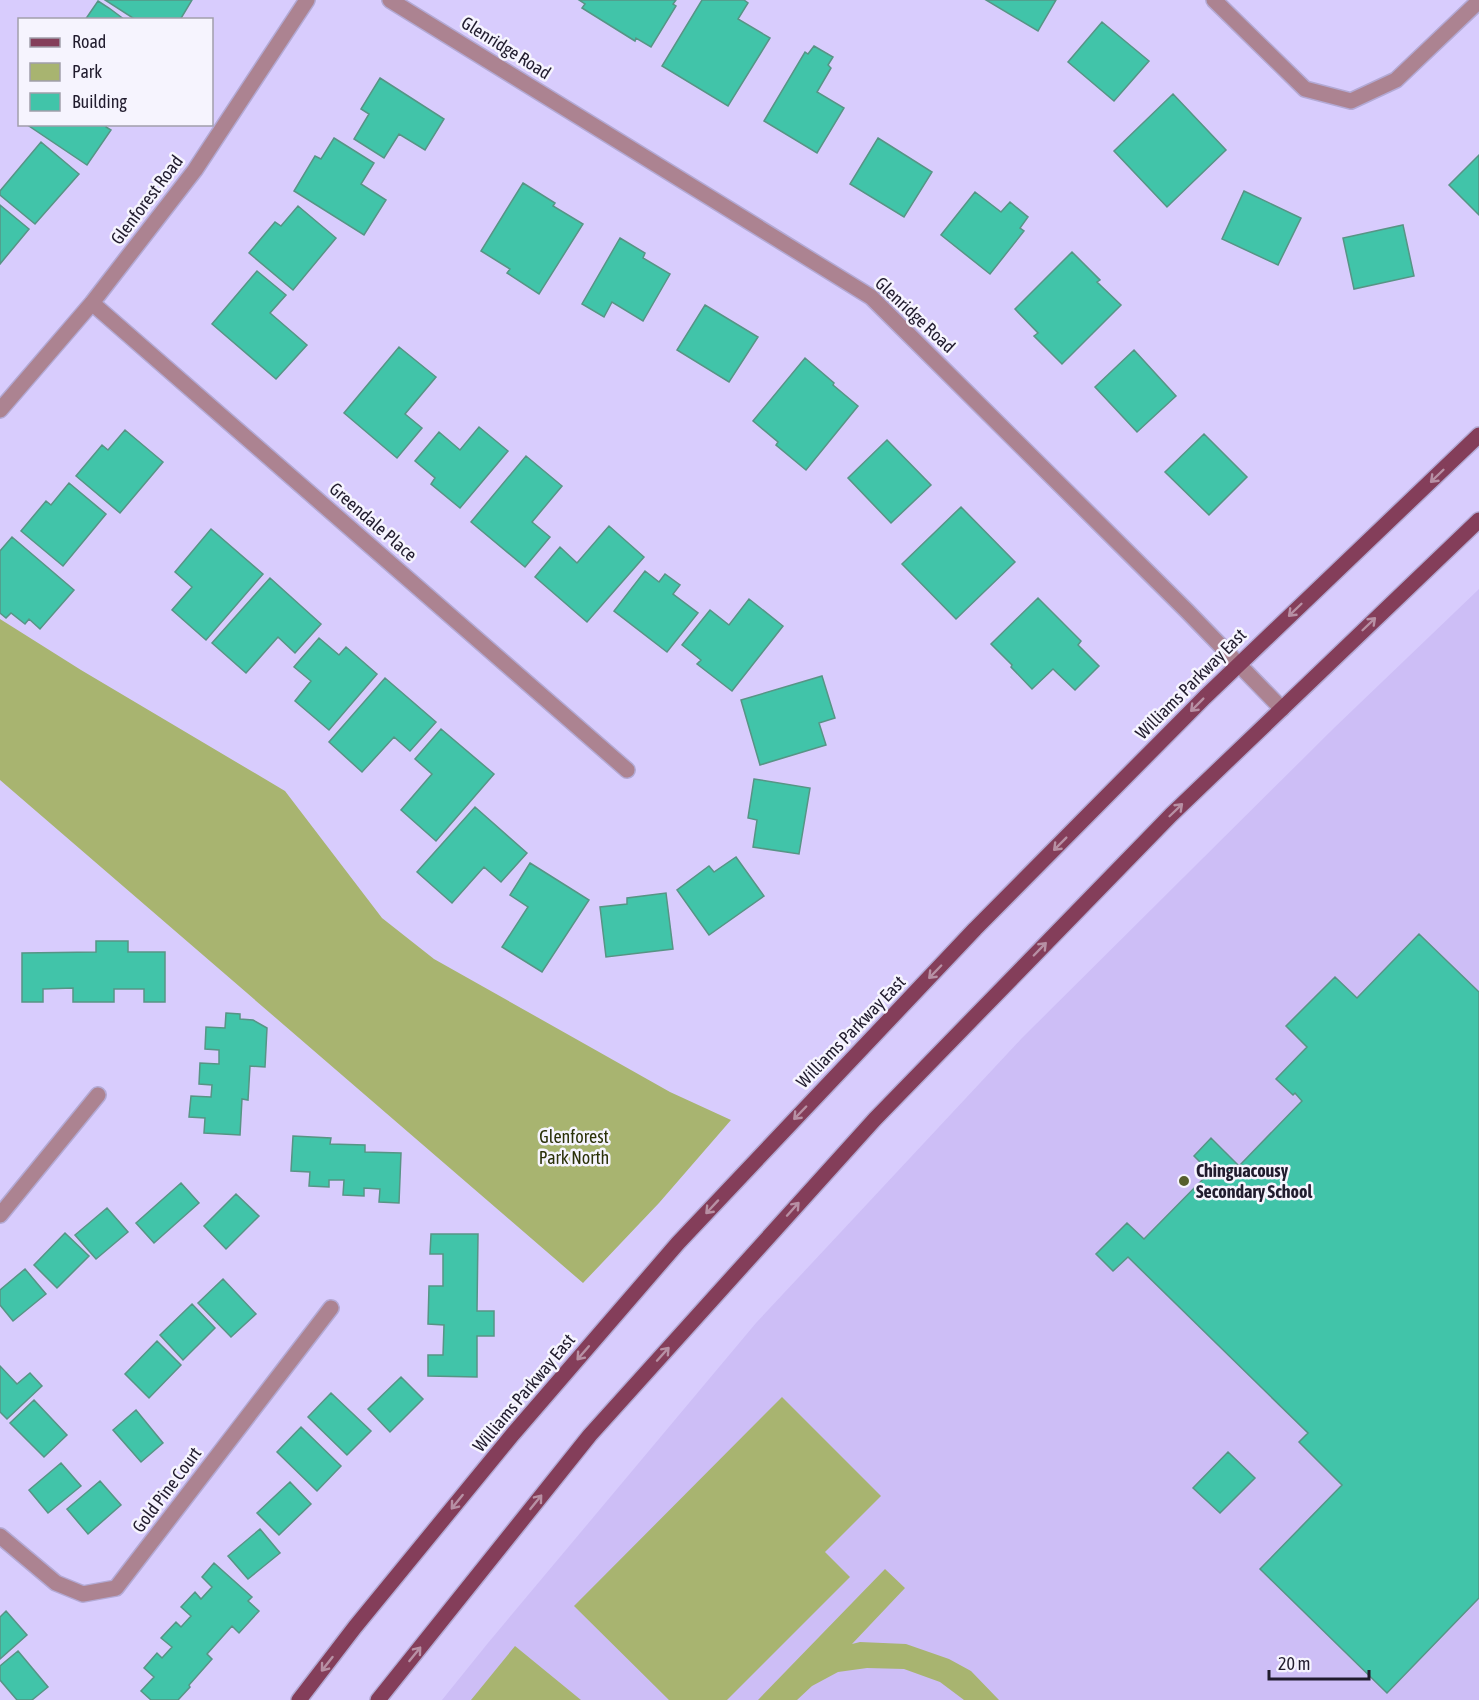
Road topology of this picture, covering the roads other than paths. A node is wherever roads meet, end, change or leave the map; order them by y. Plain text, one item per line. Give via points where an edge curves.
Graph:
1 (307, 0) edge
2 (390, 0) edge
3 (1214, 0) edge
4 (1479, 1) edge
5 (93, 303) junction
6 (0, 410) edge
7 (1479, 435) edge
8 (1479, 520) edge
9 (1239, 664) junction
10 (1282, 709) junction
11 (627, 770) dead end
12 (98, 1095) dead end
13 (0, 1215) edge
14 (331, 1308) dead end
15 (0, 1536) edge
16 (298, 1700) edge
17 (378, 1700) edge

1 - 5 street, Glenforest Road via 195,170
2 - 9 street, Glenridge Road via 872,297
3 - 4 street via 1305,89 1351,101 1396,80
5 - 6 street, Glenforest Road
5 - 11 street, Greendale Place
7 -> 9 main road, Williams Parkway East
10 -> 8 main road
9 - 10 street, Glenridge Road
9 -> 16 main road, Williams Parkway East via 975,929 678,1243 513,1434
17 -> 10 main road via 590,1435 843,1154 1162,824
12 - 13 street
14 - 15 street, Gold Pine Court via 116,1588 82,1594 56,1583

